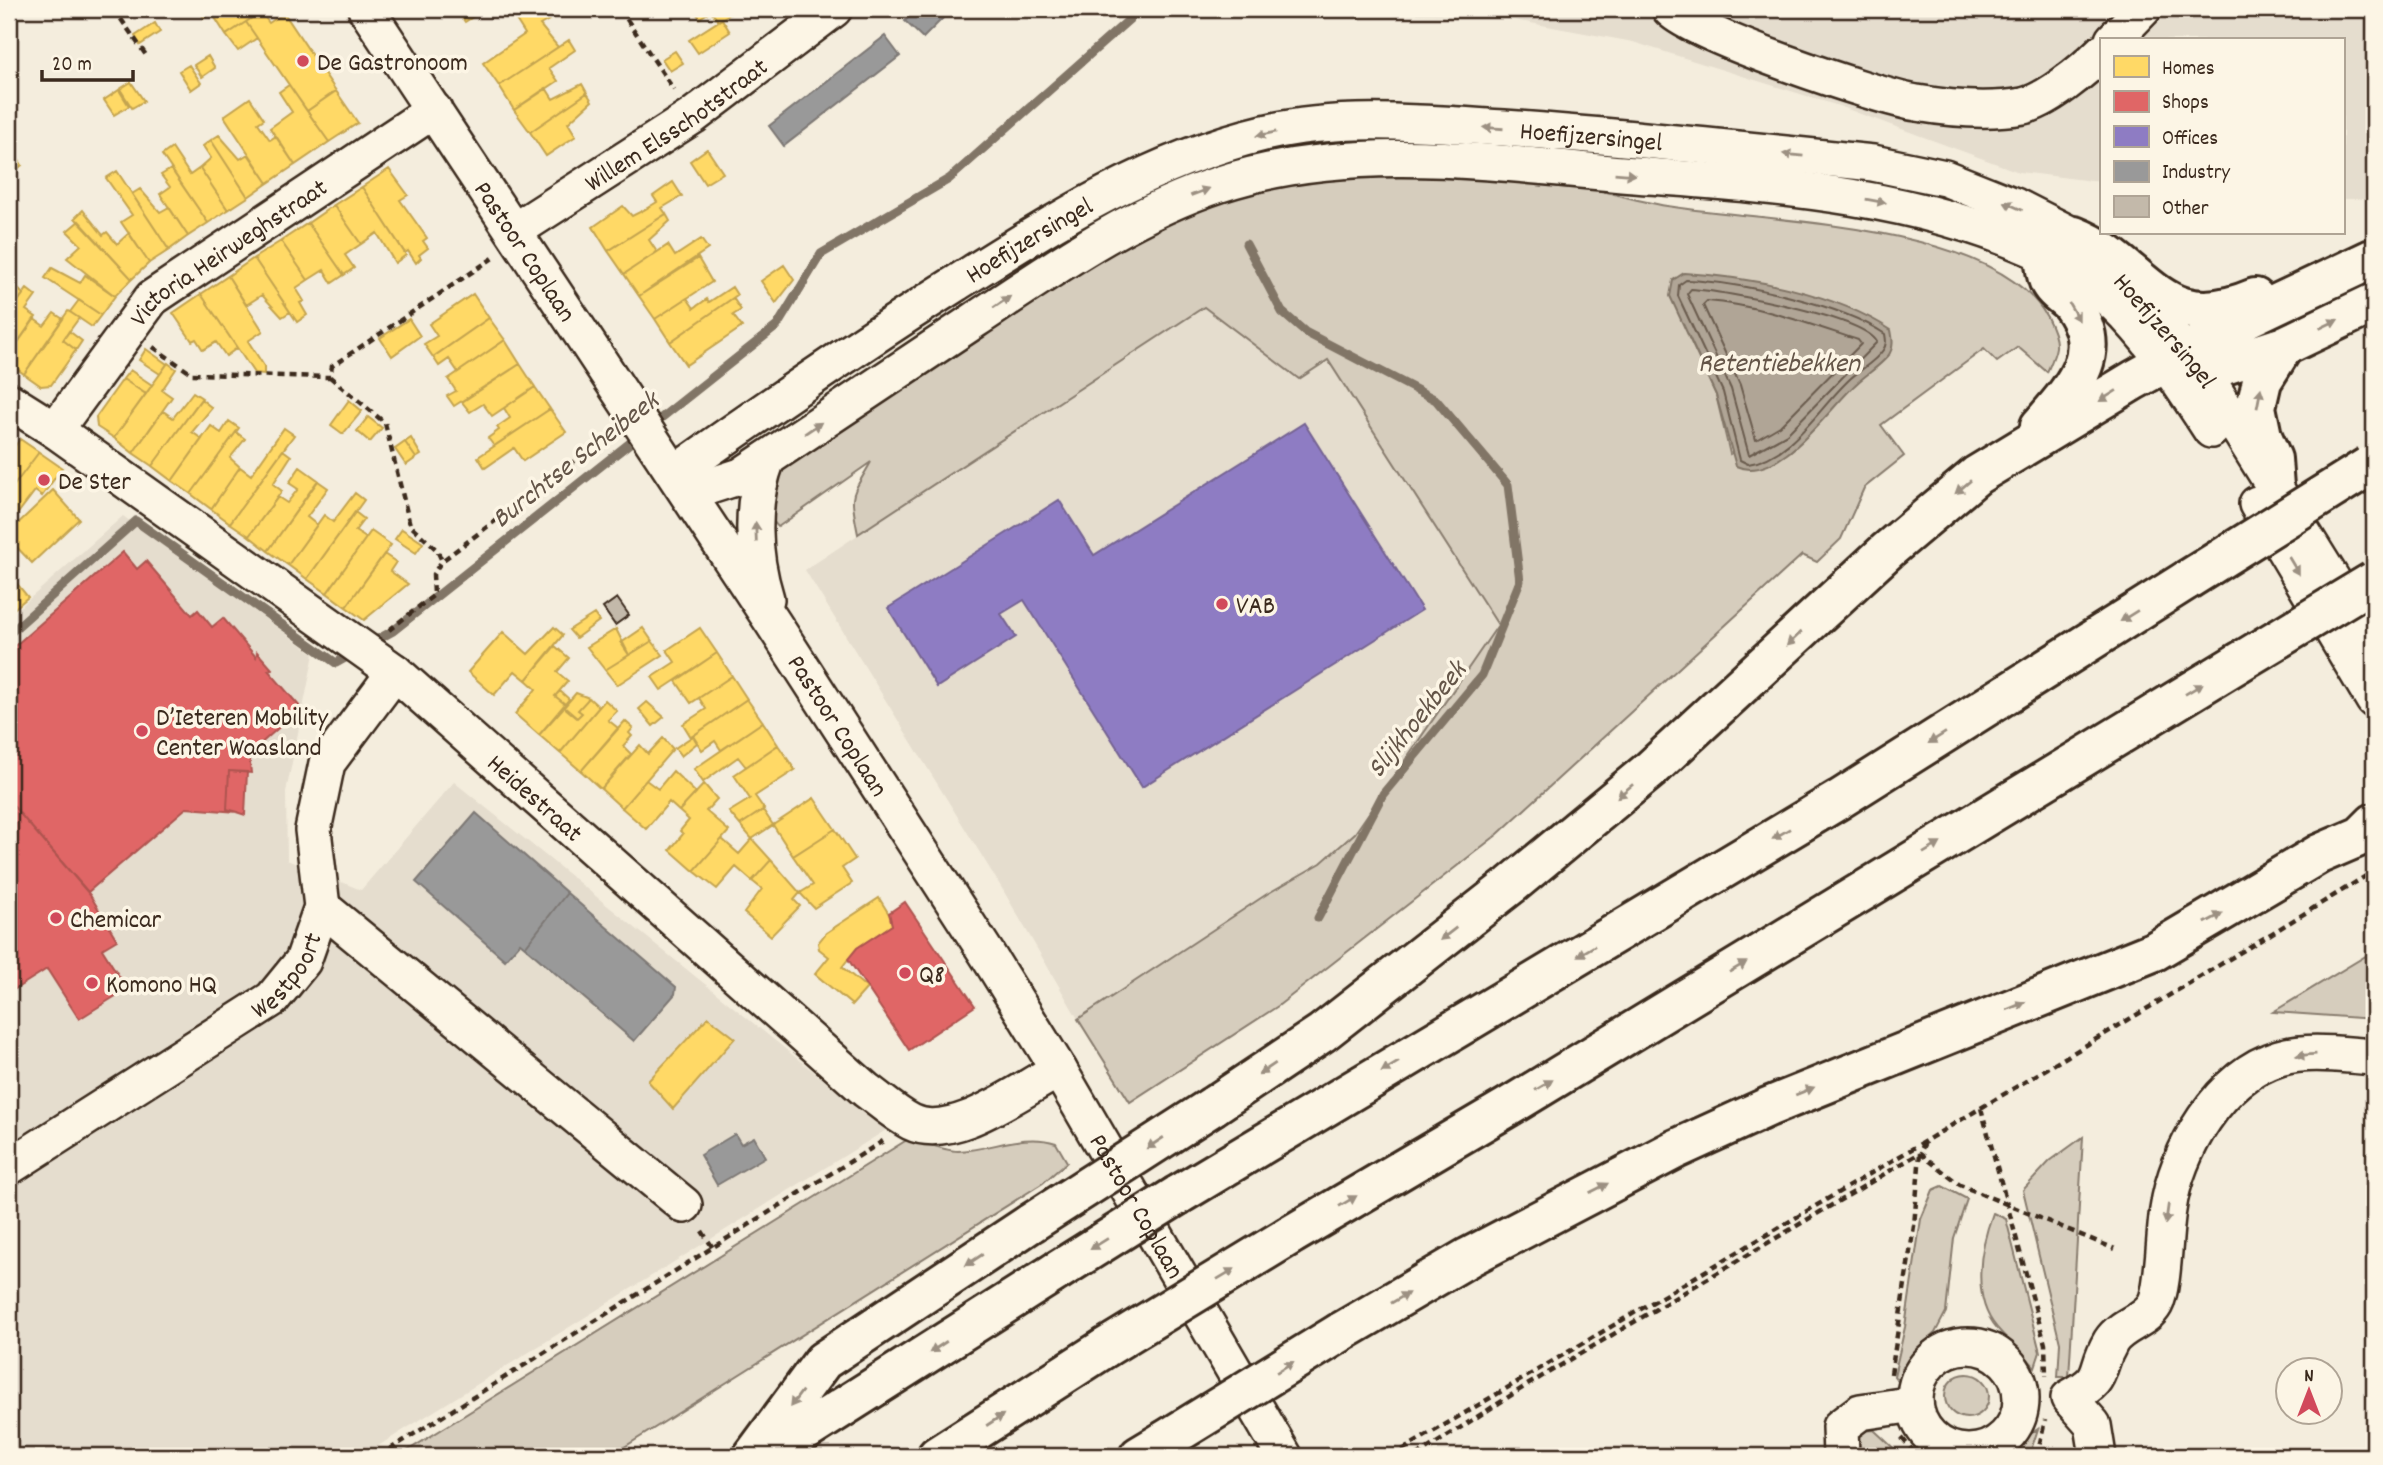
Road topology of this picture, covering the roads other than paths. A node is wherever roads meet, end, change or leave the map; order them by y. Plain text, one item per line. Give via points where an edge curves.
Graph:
1 (366, 9) edge
2 (1670, 9) edge
3 (2143, 9) edge
4 (826, 11) edge
5 (2115, 38) edge
6 (2100, 53) edge
7 (434, 110) junction
8 (517, 236) junction
9 (2059, 245) junction
10 (2374, 258) edge
11 (2322, 284) junction
12 (2374, 303) edge
13 (2284, 346) junction
14 (2185, 362) junction
15 (9, 401) edge
16 (55, 430) junction
17 (2020, 449) junction
18 (767, 459) junction
19 (2372, 465) edge
20 (682, 483) junction
21 (2274, 487) junction
22 (2374, 581) edge
23 (774, 623) junction
24 (2374, 647) edge
25 (395, 672) junction
26 (2374, 700) edge
27 (2374, 791) edge
28 (2374, 823) edge
29 (2319, 854) junction
30 (322, 907) junction
31 (2374, 1057) edge
32 (1059, 1070) junction
33 (9, 1167) edge
34 (684, 1205) dead end
35 (2045, 1397) junction
36 (1906, 1405) junction
37 (1151, 1449) edge
38 (1844, 1454) edge
39 (1977, 1454) edge
40 (753, 1456) edge
41 (766, 1456) edge
42 (937, 1456) edge
43 (1284, 1456) edge
44 (2098, 1456) edge

1 - 7 street, Pastoor Coplaan
2 - 6 street via 1758,54 1914,103 1978,110 2026,105 2081,73
3 - 5 street
4 - 8 street, Willem Elsschotstraat via 692,116
7 - 8 street, Pastoor Coplaan
7 - 16 street, Victoria Heirweghstraat via 152,298
8 - 20 street, Pastoor Coplaan
9 - 11 highway via 2097,245 2151,292 2195,311 2218,311 2267,293
9 - 14 street, Hoefijzersingel via 2136,324
9 -> 17 highway via 2050,285 2071,304 2084,330 2087,361 2077,382
18 -> 9 street, Hoefijzersingel via 1055,267 1153,210 1221,184 1278,170 1343,160 1428,160 1793,189 1879,201
9 -> 20 street, Hoefijzersingel via 2015,206 1945,178 1873,163 1426,123 1348,122 1266,133 1194,153 1120,185 1034,233 901,318
10 - 11 highway
11 - 14 highway via 2247,318
13 -> 12 highway
13 - 14 highway
21 -> 13 highway via 2272,459 2256,407 2262,381
14 -> 17 highway
14 - 21 street, Hoefijzersingel
14 -> 26 street, Hoefijzersingel via 2222,446
15 - 16 street, Heidestraat
16 - 25 street, Heidestraat
17 -> 40 highway, bridge via 1978,475 1888,550 1650,770 1322,1033 824,1362
18 - 20 street, Hoefijzersingel via 741,476
23 -> 18 street via 761,582 754,531 756,499
19 -> 41 highway, bridge via 1840,800 1243,1154
20 - 23 street, Pastoor Coplaan
21 - 24 street, Hoefijzersingel
42 -> 22 highway, bridge via 1105,1348
23 - 32 street, Pastoor Coplaan
25 - 30 street, Westpoort via 327,763 313,830
25 - 32 street, Heidestraat via 866,1090 912,1123 947,1126 1019,1095
27 - 29 highway
28 - 29 highway via 2361,836
37 -> 29 highway, bridge via 1469,1257 1676,1149 1768,1107 2155,951
30 - 33 street, Westpoort via 303,961 272,999
30 - 34 street
31 -> 35 street via 2309,1053 2279,1059 2249,1073 2226,1094 2205,1118 2172,1187 2156,1303 2112,1340 2090,1386
32 - 43 street, Pastoor Coplaan
35 - 36 street via 2019,1381 1998,1355 1967,1346 1935,1358
35 - 39 street via 2004,1439
35 - 44 street via 2093,1425
36 - 38 street via 1860,1412 1840,1427
36 - 39 street via 1942,1446

